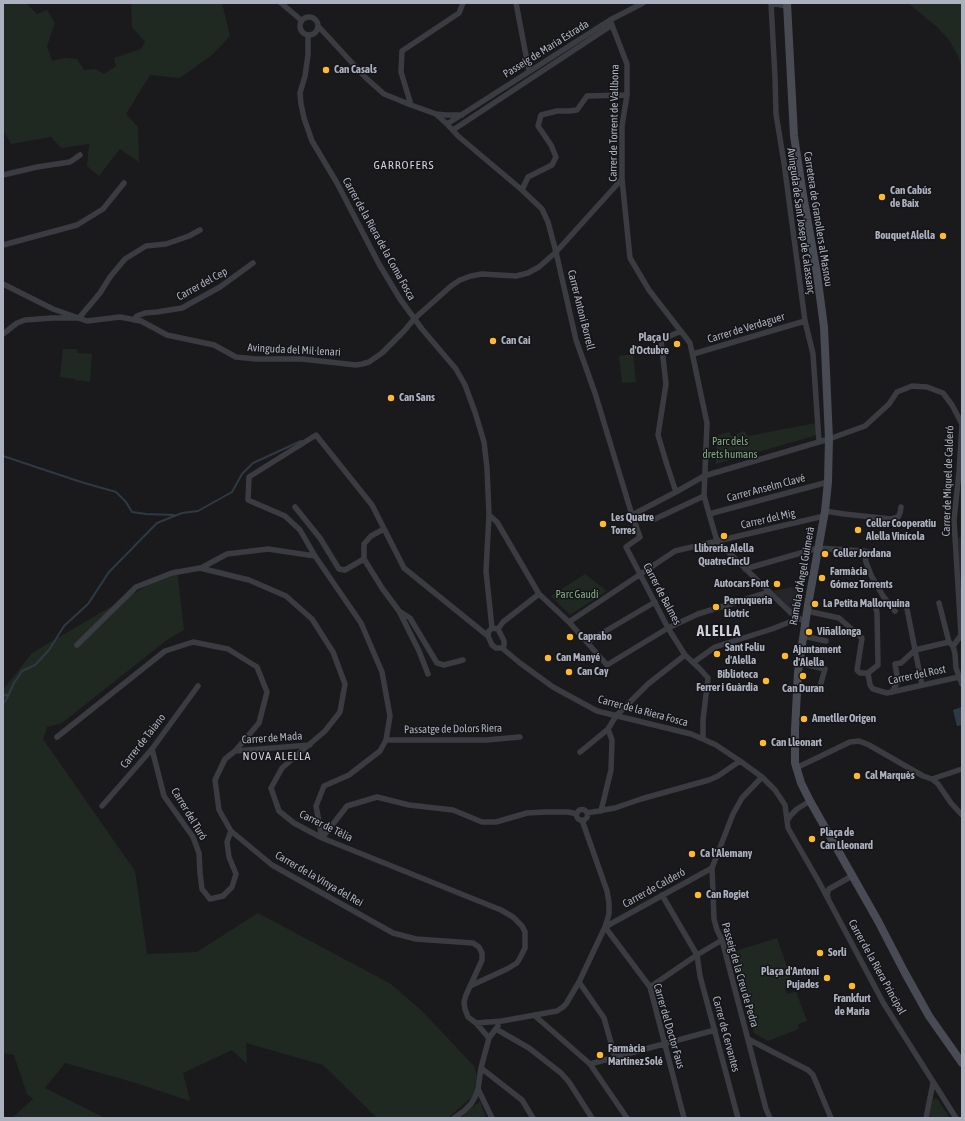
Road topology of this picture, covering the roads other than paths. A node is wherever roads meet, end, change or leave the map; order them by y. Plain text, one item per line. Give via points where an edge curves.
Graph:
1 (281, 3) edge
2 (463, 3) edge
3 (516, 3) edge
4 (643, 3) edge
5 (770, 3) edge
6 (787, 5) edge
7 (301, 20) junction
8 (611, 22) junction
9 (319, 27) junction
10 (308, 35) junction
11 (529, 71) junction
12 (627, 95) junction
13 (412, 105) junction
14 (436, 114) junction
15 (462, 115) junction
16 (447, 124) junction
17 (453, 130) junction
18 (80, 155) dead end
19 (3, 175) edge
20 (622, 179) junction
21 (124, 183) dead end
22 (522, 190) junction
23 (200, 230) dead end
24 (3, 245) edge
25 (556, 252) junction
26 (253, 263) dead end
27 (3, 284) edge
28 (79, 318) junction
29 (414, 319) junction
30 (134, 320) junction
31 (805, 321) junction
32 (681, 331) junction
33 (3, 334) edge
34 (693, 354) junction
35 (829, 439) junction
36 (819, 442) junction
37 (704, 476) junction
38 (828, 482) junction
39 (676, 492) junction
40 (704, 496) junction
41 (295, 507) dead end
42 (902, 508) dead end
43 (824, 513) junction
44 (709, 514) junction
45 (489, 515) junction
46 (632, 515) junction
47 (654, 519) dead end
48 (384, 529) junction
49 (640, 537) joint
50 (717, 541) junction
51 (818, 548) junction
52 (864, 551) junction
53 (879, 554) dead end
54 (315, 556) junction
55 (364, 559) junction
56 (200, 568) junction
57 (745, 569) junction
58 (640, 575) junction
59 (769, 592) junction
60 (540, 594) junction
61 (655, 602) junction
62 (939, 603) dead end
63 (875, 605) dead end
64 (907, 609) dead end
65 (399, 611) junction
66 (807, 611) junction
67 (895, 611) dead end
68 (802, 621) junction
69 (569, 622) junction
70 (668, 628) junction
71 (495, 629) junction
72 (962, 635) edge
73 (488, 636) junction
74 (803, 636) junction
75 (826, 641) dead end
76 (587, 642) junction
77 (951, 644) junction
78 (77, 645) dead end
79 (502, 648) junction
80 (915, 650) junction
81 (685, 655) junction
82 (463, 660) dead end
83 (694, 662) junction
84 (799, 663) junction
85 (868, 673) junction
86 (428, 674) dead end
87 (959, 677) junction
88 (821, 683) dead end
89 (962, 684) edge
90 (922, 685) junction
91 (198, 686) dead end
92 (892, 692) junction
93 (616, 716) junction
94 (608, 729) junction
95 (57, 737) dead end
96 (520, 737) dead end
97 (703, 739) junction
98 (386, 740) junction
99 (311, 745) junction
100 (152, 749) junction
101 (235, 751) junction
102 (580, 752) dead end
103 (740, 761) junction
104 (796, 768) junction
105 (962, 769) edge
106 (762, 777) junction
107 (932, 779) junction
108 (810, 801) junction
109 (785, 805) junction
110 (102, 806) dead end
111 (797, 809) junction
112 (600, 811) junction
113 (587, 813) junction
114 (577, 814) junction
115 (962, 815) edge
116 (582, 820) junction
117 (787, 822) junction
118 (232, 831) junction
119 (322, 838) junction
120 (712, 868) junction
121 (852, 876) junction
122 (818, 882) junction
123 (829, 889) junction
124 (662, 895) junction
125 (829, 901) junction
126 (609, 914) junction
127 (620, 919) junction
128 (605, 927) junction
129 (722, 940) junction
130 (697, 955) junction
131 (579, 982) junction
132 (470, 986) junction
133 (650, 986) junction
134 (534, 1015) junction
135 (502, 1020) junction
136 (476, 1024) junction
137 (496, 1029) junction
138 (715, 1030) junction
139 (490, 1038) junction
140 (748, 1039) junction
141 (665, 1044) junction
142 (615, 1057) junction
143 (962, 1063) edge
144 (590, 1064) junction
145 (481, 1068) junction
146 (933, 1083) junction
147 (478, 1088) junction
148 (454, 1118) edge
149 (492, 1118) edge
150 (533, 1118) edge
151 (592, 1118) edge
152 (627, 1118) edge
153 (684, 1118) edge
154 (738, 1118) edge
155 (770, 1118) edge
156 (831, 1118) edge
157 (926, 1118) edge
158 (956, 1118) edge

1 - 7 street
2 - 13 street via 459,13 402,51 401,72
3 - 11 street
4 - 8 street, Passeig de Maria Estrada
5 - 6 street
5 - 31 street, Avinguda de Sant Josep de Calassanç via 776,114
6 - 35 main road, Carretera de Granollers al Masnou via 794,136 824,327
7 - 9 street via 309,16 315,18
7 - 10 street via 301,31
8 - 11 street, Passeig de Maria Estrada
8 - 12 street, Carrer de Torrent de Vallbona via 627,64
8 - 17 street
9 - 10 street via 312,35
9 - 13 street via 384,94
10 - 29 street, Carrer de la Riera de la Coma Fosca via 308,55 300,93 304,118 312,141 379,264
11 - 15 street, Passeig de Maria Estrada
12 - 20 street, Carrer de Torrent de Vallbona via 622,126
12 - 22 street via 587,96 577,110 541,115 538,126 556,157 552,165 528,177
13 - 14 street
14 - 15 street
14 - 16 street, Carrer Antoni Borrell
15 - 16 street, Passeig de Maria Estrada
16 - 17 street, Carrer Antoni Borrell
17 - 22 street, Carrer Antoni Borrell
18 - 19 street via 70,162 37,166
20 - 25 street, Avinguda del Mil·lenari
20 - 32 street, Carrer de Torrent de Vallbona via 630,258 649,290
21 - 24 street via 103,209 77,225
22 - 25 street, Carrer Antoni Borrell via 542,210
23 - 28 street via 166,244 146,246 125,258
25 - 29 street, Avinguda del Mil·lenari via 539,268 528,273 516,276 482,274 460,280
25 - 46 street, Carrer Antoni Borrell via 576,340
26 - 30 street, Carrer del Cep via 220,287 182,308 145,313
27 - 28 street, Avinguda del Mil·lenari
28 - 30 street, Avinguda del Mil·lenari via 87,321 120,317
28 - 33 street via 25,320
29 - 30 street, Avinguda del Mil·lenari via 382,353 362,364 236,357 214,345 168,335
29 - 45 street, Carrer de la Riera de la Coma Fosca via 456,369 465,385 484,442
31 - 34 street, Carrer de Verdaguer
31 - 36 street, Avinguda de Sant Josep de Calassanç via 813,359
32 - 34 street, Carrer de Torrent de Vallbona via 690,343
32 - 39 street via 661,340 666,384 658,435
34 - 37 street, Carrer de Torrent de Vallbona via 707,422
35 - 36 street, Carrer de Miquel de Calderó
35 - 38 main road, Rambla d'Àngel Guimerà
35 - 72 street, Carrer de Miquel de Calderó via 865,426 889,404 897,392 912,386 926,387 943,393 952,404 962,424 954,520
36 - 37 street, Carrer de Miquel de Calderó
37 - 39 street, Carrer de Miquel de Calderó
37 - 40 street, Carrer de Torrent de Vallbona
38 - 43 main road, Rambla d'Àngel Guimerà
38 - 44 street, Carrer Anselm Clavé
39 - 46 street, Carrer de Miquel de Calderó
40 - 44 street, Carrer de Torrent de Vallbona
40 - 47 street
41 - 55 street via 320,538 339,569 345,570
42 - 43 street via 898,517 891,519
43 - 50 street, Carrer del Mig
43 - 51 main road, Rambla d'Àngel Guimerà
44 - 50 street, Carrer de Torrent de Vallbona
45 - 60 street via 497,522
45 - 71 street, Carrer de la Riera de la Coma Fosca via 486,571
46 - 49 street, Carrer Antoni Borrell
48 - 54 street, Carrer de la Riera Fosca via 372,505 316,435 249,477 248,500 284,516 300,530
48 - 55 street via 364,544
48 - 73 street, Carrer de la Riera Fosca via 404,568
49 - 58 street, Carrer de Balmes via 626,547
50 - 57 street, Carrer de Torrent de Vallbona
50 - 58 street, Carrer del Mig via 675,552
51 - 52 street
51 - 57 street
51 - 66 main road, Rambla d'Àngel Guimerà
52 - 53 street
52 - 67 street via 871,575
54 - 56 street via 268,549 227,554
54 - 98 street via 361,623 382,672 390,716
55 - 65 street
56 - 78 street, Carrer de Tèlia via 172,573 136,587
56 - 99 street, Carrer de Tèlia via 249,580 286,596 312,619 333,652 345,684 340,712
57 - 59 street, Carrer de Torrent de Vallbona
58 - 61 street, Carrer de Balmes
58 - 69 street, Carrer del Mig
59 - 68 street, Carrer de Torrent de Vallbona
59 - 70 street via 698,614
60 - 69 street
60 - 71 street
61 - 70 street, Carrer de Balmes
61 - 76 street
62 - 77 street
63 - 85 street, Carrer del Rost via 878,665
64 - 80 street
65 - 82 street via 410,618 437,662 444,665
65 - 86 street
66 - 68 main road, Rambla d'Àngel Guimerà
66 - 85 street via 839,618 862,638 857,670 860,673
68 - 74 main road, Rambla d'Àngel Guimerà
68 - 83 street via 792,621 714,647
69 - 76 street
70 - 76 street via 607,665
70 - 81 street, Carrer de Balmes
71 - 73 street via 488,631
71 - 79 street, Carrer de la Riera de la Coma Fosca via 504,641
72 - 77 street
73 - 79 street, Carrer de la Riera Fosca via 492,645
74 - 75 street
74 - 84 main road, Rambla d'Àngel Guimerà
77 - 80 street
77 - 87 street
79 - 93 street, Carrer de la Riera Fosca via 553,687 597,711
80 - 90 street
80 - 92 street via 901,663 896,664 898,681
81 - 83 street, Carrer de Balmes
81 - 93 street via 648,684
83 - 97 street, Carrer de Balmes via 708,678 702,720
84 - 88 street via 825,669
84 - 104 main road, Rambla d'Àngel Guimerà via 794,740
85 - 92 street, Carrer del Rost via 873,689
87 - 89 street
87 - 90 street, Carrer del Rost
90 - 92 street, Carrer del Rost
91 - 100 street, Carrer de Taiano
93 - 94 street
93 - 97 street, Carrer de la Riera Fosca
94 - 102 street
94 - 112 street via 612,740 611,770
95 - 101 street, Carrer de la Vinya del Rei via 165,651 193,642 228,649 257,667 267,692 259,723
96 - 98 street, Passatge de Dolors Riera via 486,740
97 - 103 street, Carrer de la Riera Fosca
98 - 119 street via 380,751 350,775 324,786 316,806
99 - 101 street, Carrer de Mada
99 - 119 street, Carrer de Tèlia via 282,768 271,788 279,811 294,823
100 - 110 street, Carrer de Taiano
100 - 118 street, Carrer del Turó via 164,796 193,837 199,853 202,889 210,899 224,896 232,887 236,874 229,857 228,842
101 - 118 street, Carrer de la Vinya del Rei via 225,759 215,780 219,810
103 - 106 street, Carrer de la Riera Fosca
103 - 112 street via 709,780
104 - 107 street via 850,742 859,741
104 - 108 main road
105 - 107 street
106 - 109 street
106 - 120 street, Passeig de la Creu de Pedra via 742,798 733,814
107 - 115 street
108 - 111 street
108 - 121 main road
109 - 111 street
109 - 117 street
111 - 117 street
112 - 113 street
113 - 114 street via 583,809
113 - 116 street via 587,818
114 - 116 street
114 - 119 street via 527,813 496,822 482,822 453,810 409,805 377,797 347,806
116 - 126 street via 607,891
117 - 122 street, Carrer de la Riera Principal
118 - 132 street, Carrer de la Vinya del Rei via 272,866 393,933 416,939 473,943 479,947 482,960
119 - 132 street, Carrer de Tèlia via 514,917 525,932 525,948 517,963
120 - 124 street, Carrer de Calderó
120 - 129 street, Passeig de la Creu de Pedra via 714,920
121 - 123 street
121 - 143 main road via 930,1016
122 - 123 street
122 - 125 street, Carrer de la Riera Principal
123 - 125 street
124 - 127 street, Carrer de Calderó
124 - 130 street
125 - 146 street, Carrer de la Riera Principal via 884,1004
126 - 127 street
126 - 128 street
127 - 128 street, Carrer de Calderó
128 - 131 street
128 - 133 street, Carrer del Doctor Faus
129 - 130 street
129 - 140 street, Passeig de la Creu de Pedra
130 - 133 street
130 - 138 street, Carrer de Cervantes
131 - 134 street via 563,1007
131 - 142 street via 604,1018
132 - 136 street, Carrer de la Vinya del Rei via 464,1002 465,1009 468,1017
133 - 141 street, Carrer del Doctor Faus
134 - 135 street
134 - 144 street
135 - 136 street
135 - 137 street
136 - 139 street, Carrer de la Vinya del Rei
137 - 139 street
137 - 151 street via 529,1048 561,1073
138 - 141 street
138 - 154 street, Carrer de Cervantes
139 - 145 street
140 - 155 street, Passeig de la Creu de Pedra
140 - 156 street via 808,1070 813,1075
141 - 142 street
141 - 153 street, Carrer del Doctor Faus
142 - 144 street
144 - 152 street
145 - 147 street
145 - 150 street via 522,1100
146 - 157 street
146 - 158 street, Carrer de la Riera Principal
147 - 148 street via 471,1104
147 - 149 street

